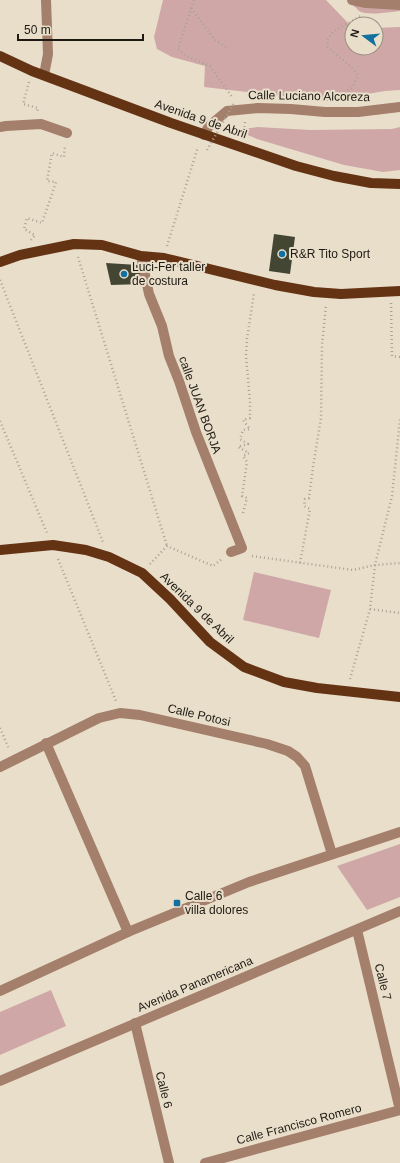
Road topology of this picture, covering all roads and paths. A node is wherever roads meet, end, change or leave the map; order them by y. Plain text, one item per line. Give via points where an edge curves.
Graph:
1 (46, 0) edge
2 (194, 0) edge
3 (352, 0) edge
4 (366, 3) junction
5 (400, 5) edge
6 (191, 8) junction
7 (228, 48) dead end
8 (0, 56) edge
9 (44, 76) junction
10 (400, 107) edge
11 (248, 108) junction
12 (315, 111) junction
13 (0, 127) edge
14 (67, 133) joint
15 (204, 135) junction
16 (241, 147) junction
17 (400, 184) edge
18 (74, 244) junction
19 (20, 255) junction
20 (141, 256) junction
21 (164, 258) junction
22 (0, 262) edge
23 (0, 280) edge
24 (256, 281) junction
25 (395, 291) edge
26 (328, 293) junction
27 (400, 357) edge
28 (400, 419) edge
29 (0, 421) edge
30 (399, 449) edge
31 (238, 512) dead end
32 (53, 546) junction
33 (166, 546) junction
34 (0, 550) edge
35 (231, 552) junction
36 (109, 558) junction
37 (300, 563) junction
38 (400, 563) edge
39 (375, 565) junction
40 (142, 573) junction
41 (370, 610) junction
42 (400, 613) edge
43 (346, 691) junction
44 (400, 697) edge
45 (120, 713) junction
46 (0, 728) edge
47 (46, 743) junction
48 (14, 760) junction
49 (0, 767) edge
50 (400, 832) edge
51 (332, 854) junction
52 (400, 911) edge
53 (357, 930) junction
54 (128, 932) junction
55 (0, 991) edge
56 (135, 1023) junction
57 (0, 1081) edge
58 (400, 1110) edge
59 (169, 1163) edge
60 (205, 1163) edge

1 - 9 street via 48,54
2 - 6 path
3 - 4 street
4 - 5 street
4 - 12 path via 366,13 334,31 327,40 328,47 358,75 352,88
6 - 7 path via 215,40
6 - 21 path, bridge via 178,49 186,56 210,66 235,102 207,150 198,146
8 - 9 main road, Avenida 9 de Abril
9 - 15 main road, Avenida 9 de Abril
10 - 12 street, Calle Luciano Alcoreza via 358,112
11 - 12 street, Calle Luciano Alcoreza
11 - 15 street, Calle Luciano Alcoreza via 227,111 209,126
11 - 16 path
13 - 14 street via 41,124
14 - 19 path via 64,157 52,154 47,181 56,182 42,223 27,218 24,229 35,234
15 - 16 main road, Avenida 9 de Abril
16 - 17 main road, Avenida 9 de Abril via 334,176 371,183
18 - 19 main road
18 - 20 main road via 102,245
18 - 33 path
19 - 22 main road
20 - 21 main road
20 - 35 street, calle JUAN BORJA via 149,294 162,326 169,356 242,548
21 - 24 main road
23 - 36 path
24 - 26 main road
24 - 31 path via 246,356 250,418 243,420 250,429 243,430 240,439 248,444 238,447 249,453 243,456 248,462 242,496 247,498 243,513
25 - 26 main road
25 - 27 path via 392,356
26 - 37 path via 322,345 321,418 309,498 305,499 304,506 310,509
28 - 30 path
29 - 32 path
30 - 39 path via 392,496
32 - 34 main road, Avenida 9 de Abril
32 - 36 main road, Avenida 9 de Abril via 86,550
32 - 45 path
33 - 35 path via 213,566
33 - 40 path
35 - 37 path
36 - 40 main road, Avenida 9 de Abril
37 - 39 path via 353,570
38 - 39 path
39 - 41 path
40 - 43 main road, Avenida 9 de Abril via 210,642 244,667 284,682
41 - 42 path
41 - 43 path
43 - 44 main road, Avenida 9 de Abril
45 - 47 street, Calle Potosi via 99,718
45 - 51 street, Calle Potosi via 140,715 288,751 305,766
46 - 48 path
47 - 48 street, Calle Potosi
47 - 54 street
48 - 49 street, Calle Potosi
50 - 51 street
51 - 54 street via 249,882
52 - 53 street, Avenida Panamericana
53 - 56 street, Avenida Panamericana
53 - 58 street, Calle 7
54 - 55 street
56 - 57 street, Avenida Panamericana
56 - 59 street, Calle 6
58 - 60 street, Calle Francisco Romero

